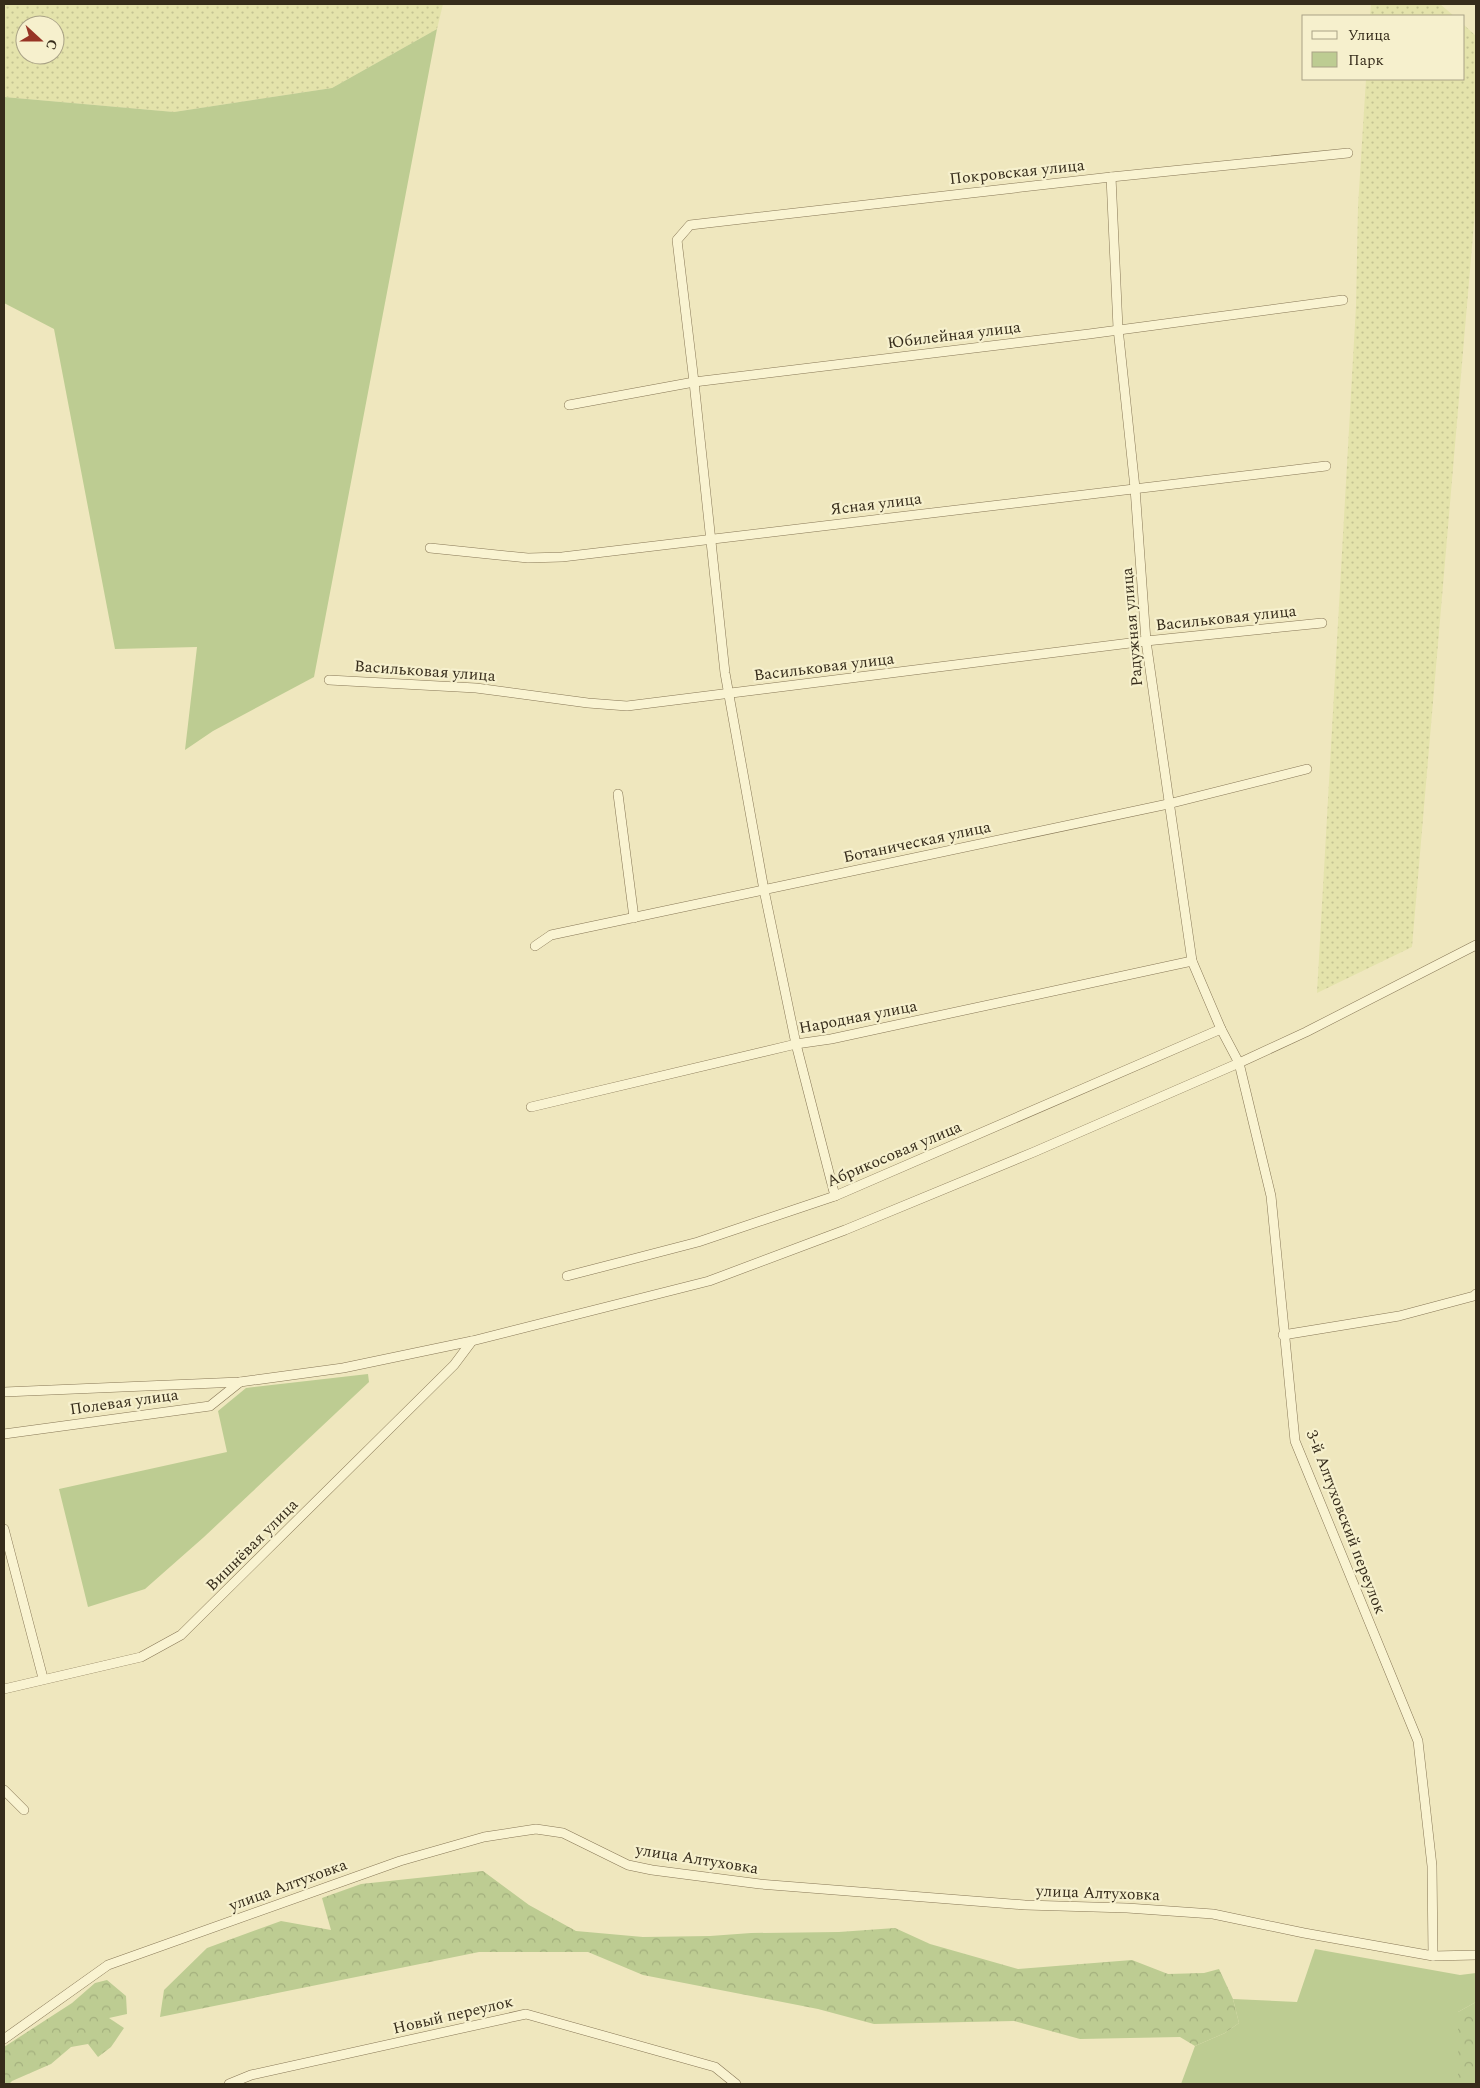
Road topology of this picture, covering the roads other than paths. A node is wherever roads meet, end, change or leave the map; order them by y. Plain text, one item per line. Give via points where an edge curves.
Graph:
1 (1348, 153) dead end
2 (1111, 177) junction
3 (1343, 300) dead end
4 (1118, 328) junction
5 (694, 382) junction
6 (569, 405) dead end
7 (1326, 466) dead end
8 (1135, 488) junction
9 (711, 538) junction
10 (430, 548) dead end
11 (1322, 623) dead end
12 (1146, 641) junction
13 (329, 680) dead end
14 (728, 694) junction
15 (1307, 769) dead end
16 (618, 794) dead end
17 (1168, 804) junction
18 (764, 890) junction
19 (634, 918) junction
20 (535, 946) dead end
21 (1476, 946) edge
22 (1192, 961) junction
23 (1221, 1029) junction
24 (796, 1044) junction
25 (1239, 1063) junction
26 (531, 1107) dead end
27 (835, 1196) junction
28 (568, 1276) dead end
29 (1476, 1294) edge
30 (1283, 1335) junction
31 (472, 1342) junction
32 (240, 1382) junction
33 (4, 1392) edge
34 (4, 1434) edge
35 (4, 1529) edge
36 (43, 1678) junction
37 (4, 1689) edge
38 (4, 1790) edge
39 (24, 1810) dead end
40 (1476, 1955) edge
41 (1434, 1956) junction
42 (4, 2039) edge
43 (229, 2084) edge
44 (736, 2084) edge

1 - 2 street, Покровская улица
2 - 4 street, Радужная улица
2 - 5 street, Покровская улица via 690,224 677,240
3 - 4 street, Юбилейная улица
4 - 5 street, Юбилейная улица
4 - 8 street, Радужная улица
5 - 6 street, Юбилейная улица
5 - 9 street
7 - 8 street, Ясная улица
8 - 9 street, Ясная улица
8 - 12 street, Радужная улица
9 - 10 street, Ясная улица via 536,558
9 - 14 street
11 - 12 street, Васильковая улица
12 - 14 street, Васильковая улица
12 - 17 street, Радужная улица
13 - 14 street, Васильковая улица via 476,688 627,706
14 - 18 street
15 - 17 street, Ботаническая улица
16 - 19 street
17 - 18 street, Ботаническая улица
17 - 22 street, Радужная улица
18 - 19 street, Ботаническая улица
18 - 24 street
19 - 20 street, Ботаническая улица via 551,935
21 - 25 street
22 - 23 street, Радужная улица
22 - 24 street, Народная улица
23 - 25 street, Радужная улица
23 - 27 street, Абрикосовая улица
24 - 26 street, Народная улица
24 - 27 street
25 - 30 street, 3-й Алтуховский переулок via 1271,1196
25 - 31 street via 845,1230 710,1281
27 - 28 street, Абрикосовая улица via 698,1242
29 - 30 street via 1399,1316
30 - 41 street, 3-й Алтуховский переулок via 1294,1442 1418,1741 1432,1866
31 - 32 street via 343,1368
31 - 36 street, Вишнёвая улица via 454,1365 181,1635 141,1657
32 - 33 street
32 - 34 street, Полевая улица via 210,1406
35 - 36 street
36 - 37 street, Вишнёвая улица
38 - 39 street
40 - 41 street, улица Алтуховка
41 - 42 street, улица Алтуховка via 1213,1914 1015,1904 760,1884 652,1870 628,1865 563,1833 536,1830 484,1837 400,1861 108,1965
43 - 44 street, Новый переулок via 251,2075 526,2014 715,2067

